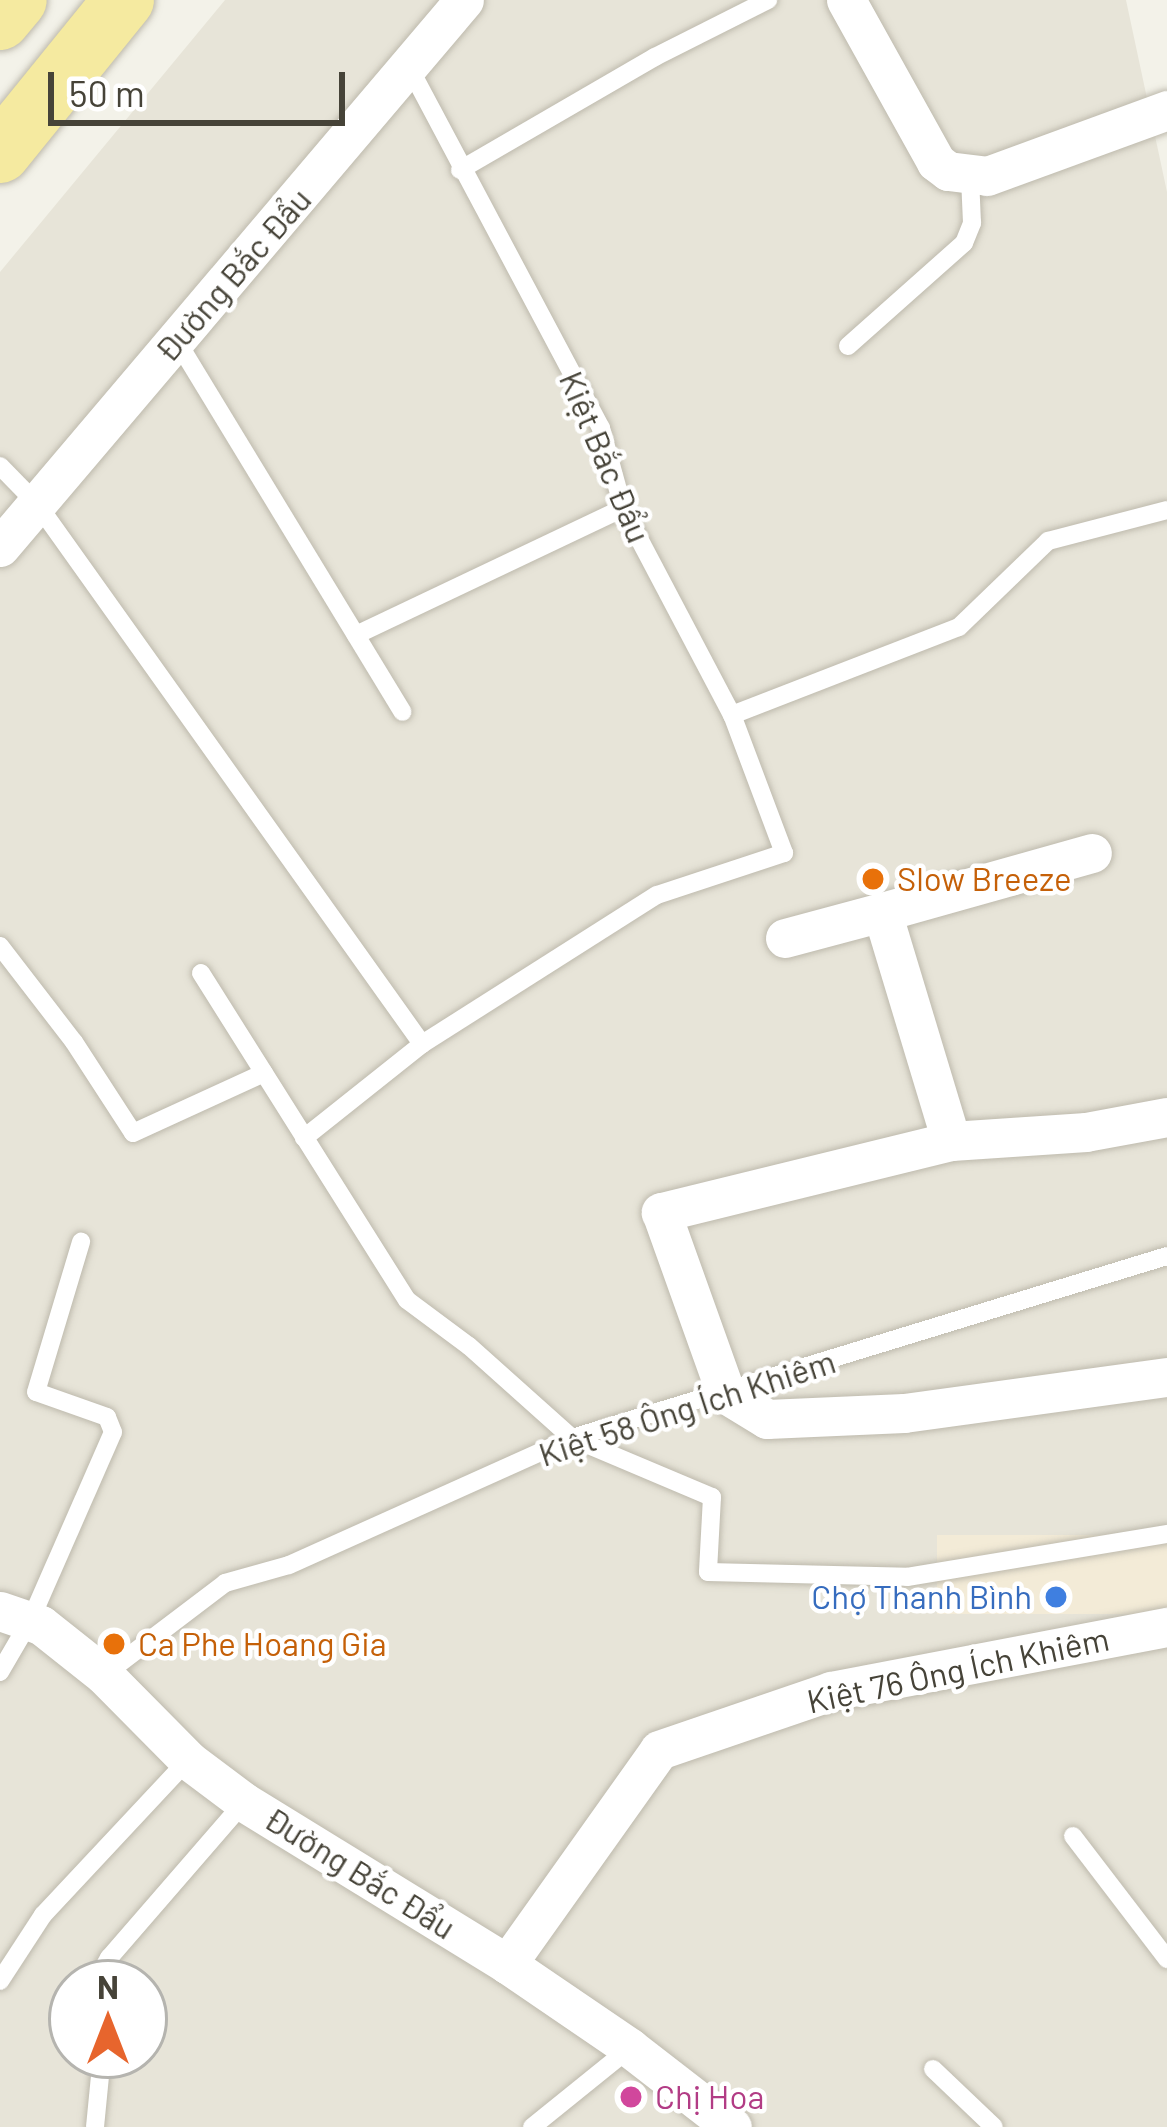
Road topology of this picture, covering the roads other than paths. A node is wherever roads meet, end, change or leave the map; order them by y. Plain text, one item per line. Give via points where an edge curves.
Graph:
1 (17, 0) edge
2 (124, 0) edge
3 (464, 0) edge
4 (768, 0) edge
5 (846, 0) edge
6 (0, 20) edge
7 (410, 68) junction
8 (1167, 110) edge
9 (0, 153) edge
10 (460, 170) junction
11 (970, 177) junction
12 (177, 341) junction
13 (848, 346) dead end
14 (0, 466) edge
15 (38, 505) junction
16 (623, 508) junction
17 (1167, 510) edge
18 (0, 547) edge
19 (356, 635) junction
20 (403, 712) dead end
21 (732, 715) junction
22 (1091, 853) dead end
23 (882, 912) junction
24 (785, 938) dead end
25 (0, 946) edge
26 (201, 974) dead end
27 (422, 1044) junction
28 (264, 1073) junction
29 (1167, 1118) edge
30 (304, 1138) junction
31 (951, 1141) junction
32 (81, 1242) dead end
33 (1167, 1256) edge
34 (1167, 1377) edge
35 (727, 1394) junction
36 (572, 1438) junction
37 (1167, 1534) edge
38 (15, 1615) edge
39 (1167, 1627) edge
40 (0, 1672) edge
41 (104, 1675) junction
42 (188, 1760) junction
43 (244, 1802) junction
44 (1073, 1836) dead end
45 (108, 1959) edge
46 (1167, 1959) edge
47 (507, 1964) junction
48 (0, 1981) edge
49 (630, 2048) junction
50 (933, 2069) dead end
51 (99, 2079) edge
52 (94, 2127) edge
53 (532, 2127) edge
54 (732, 2127) edge
55 (994, 2127) edge

1 - 6 main road
2 - 9 main road
3 - 7 street, Đường Bắc Đẩu
4 - 10 lane
5 - 11 street via 936,162
7 - 10 lane, Kiệt Bắc Đẩu
7 - 12 street, Đường Bắc Đẩu
8 - 11 street
10 - 16 lane, Kiệt Bắc Đẩu via 601,428
11 - 13 lane via 964,242
12 - 15 street, Đường Bắc Đẩu
12 - 19 lane
14 - 15 lane
15 - 18 street, Đường Bắc Đẩu
15 - 27 lane
16 - 19 lane
16 - 21 lane, Kiệt Bắc Đẩu
17 - 21 lane via 1048,541 959,627
19 - 20 lane
21 - 27 lane, Kiệt Bắc Đẩu via 784,853 657,895
22 - 23 street
23 - 24 street
23 - 31 street
25 - 28 lane via 133,1133
26 - 28 lane
27 - 30 lane
28 - 30 lane
29 - 31 street
30 - 36 lane via 407,1300
31 - 35 street via 661,1212
32 - 38 lane via 36,1392 107,1417 112,1432
33 - 35 lane, Kiệt 58 Ông Ích Khiêm
34 - 35 street via 904,1413 767,1419
35 - 36 lane, Kiệt 58 Ông Ích Khiêm
36 - 37 lane via 712,1497 708,1572 907,1577
36 - 41 lane, Kiệt 58 Ông Ích Khiêm via 289,1565 225,1583
38 - 40 lane
38 - 41 street, Đường Bắc Đẩu
39 - 47 street, Kiệt 76 Ông Ích Khiêm via 831,1691 658,1750
41 - 42 street, Đường Bắc Đẩu
42 - 43 street, Đường Bắc Đẩu
42 - 48 lane via 43,1915
43 - 45 lane
43 - 47 street, Đường Bắc Đẩu
44 - 46 lane
47 - 49 street, Đường Bắc Đẩu
49 - 53 lane
49 - 54 street, Đường Bắc Đẩu
50 - 55 lane
51 - 52 lane

